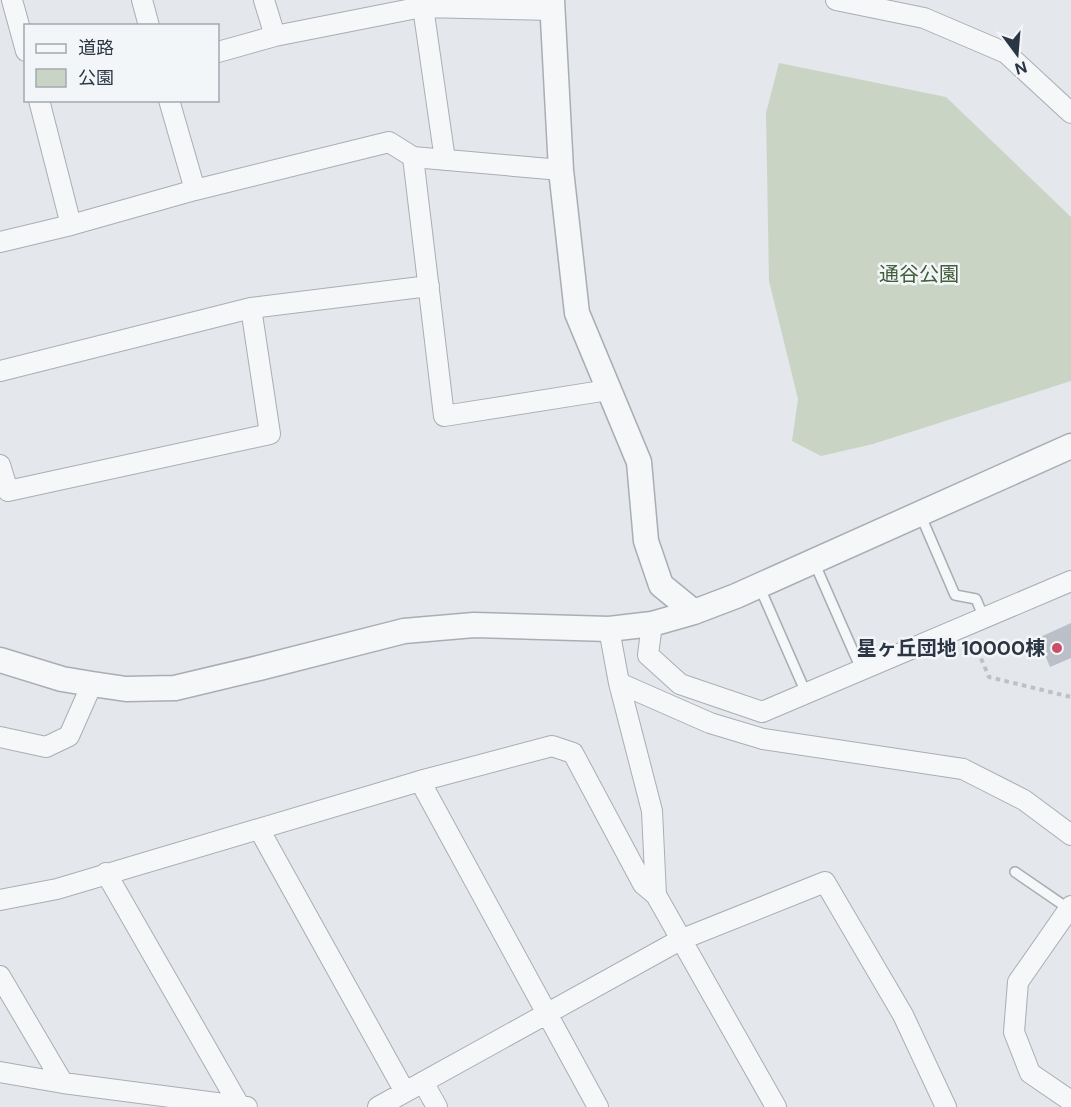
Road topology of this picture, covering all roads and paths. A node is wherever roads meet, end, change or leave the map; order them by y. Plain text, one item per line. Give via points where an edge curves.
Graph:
1 (12, 0) edge
2 (142, 0) edge
3 (264, 0) edge
4 (836, 0) edge
5 (422, 4) edge
6 (553, 5) edge
7 (148, 24) edge
8 (274, 36) junction
9 (24, 44) edge
10 (219, 52) edge
11 (40, 102) edge
12 (170, 102) edge
13 (1071, 113) edge
14 (413, 157) junction
15 (445, 160) junction
16 (561, 170) junction
17 (195, 190) junction
18 (72, 225) junction
19 (0, 242) edge
20 (429, 286) junction
21 (251, 308) junction
22 (0, 371) edge
23 (608, 390) junction
24 (1071, 446) edge
25 (0, 465) edge
26 (920, 514) junction
27 (814, 562) junction
28 (1071, 581) edge
29 (759, 586) junction
30 (694, 612) junction
31 (976, 621) junction
32 (652, 624) junction
33 (609, 629) junction
34 (0, 660) edge
35 (861, 669) junction
36 (619, 683) junction
37 (92, 684) junction
38 (806, 693) junction
39 (1071, 697) edge
40 (0, 737) edge
41 (420, 781) junction
42 (259, 829) junction
43 (1071, 835) edge
44 (1015, 872) dead end
45 (106, 873) junction
46 (656, 895) junction
47 (0, 900) edge
48 (1070, 908) edge
49 (680, 940) junction
50 (0, 976) edge
51 (545, 1013) junction
52 (0, 1072) edge
53 (423, 1082) junction
54 (63, 1083) junction
55 (405, 1092) junction
56 (1071, 1101) edge
57 (245, 1106) edge
58 (378, 1107) edge
59 (437, 1107) edge
60 (598, 1107) edge
61 (776, 1107) edge
62 (946, 1107) edge

1 - 9 street
2 - 7 street
3 - 8 street
4 - 13 street via 924,18 1006,53
5 - 6 street
5 - 8 street
5 - 15 street
6 - 16 street
8 - 10 street
11 - 18 street
12 - 17 street
14 - 15 street
14 - 17 street via 389,142
14 - 20 street
15 - 16 street
16 - 23 street via 578,313
17 - 18 street
18 - 19 street
20 - 21 street
20 - 23 street via 444,416
21 - 22 street
21 - 25 street via 270,434 9,490
23 - 30 street via 639,462 646,541 661,585
24 - 26 street
26 - 27 street
26 - 31 lane via 955,595 976,599
27 - 29 street
27 - 35 lane
28 - 31 street
29 - 30 street
29 - 38 lane
30 - 32 street
31 - 35 street
31 - 39 path via 988,677
32 - 33 street
32 - 38 street via 648,655 680,684 762,711
33 - 36 street
33 - 37 street via 474,624 404,631 175,688 126,689
34 - 37 street
35 - 38 street
36 - 43 street via 710,723 763,739 963,769 1024,800
36 - 46 street via 652,811
37 - 40 street via 69,736 46,747
41 - 42 street
41 - 46 street via 552,746 573,753 643,884
41 - 51 street
42 - 45 street
42 - 55 street
44 - 48 lane
45 - 47 street via 57,889
45 - 57 street
46 - 49 street
48 - 56 street via 1018,982 1014,1032 1030,1073
49 - 51 street
49 - 61 street
49 - 62 street via 825,882 903,1015
50 - 54 street
51 - 53 street
51 - 60 street
52 - 54 street
53 - 55 street
53 - 59 street
54 - 57 street
55 - 58 street

